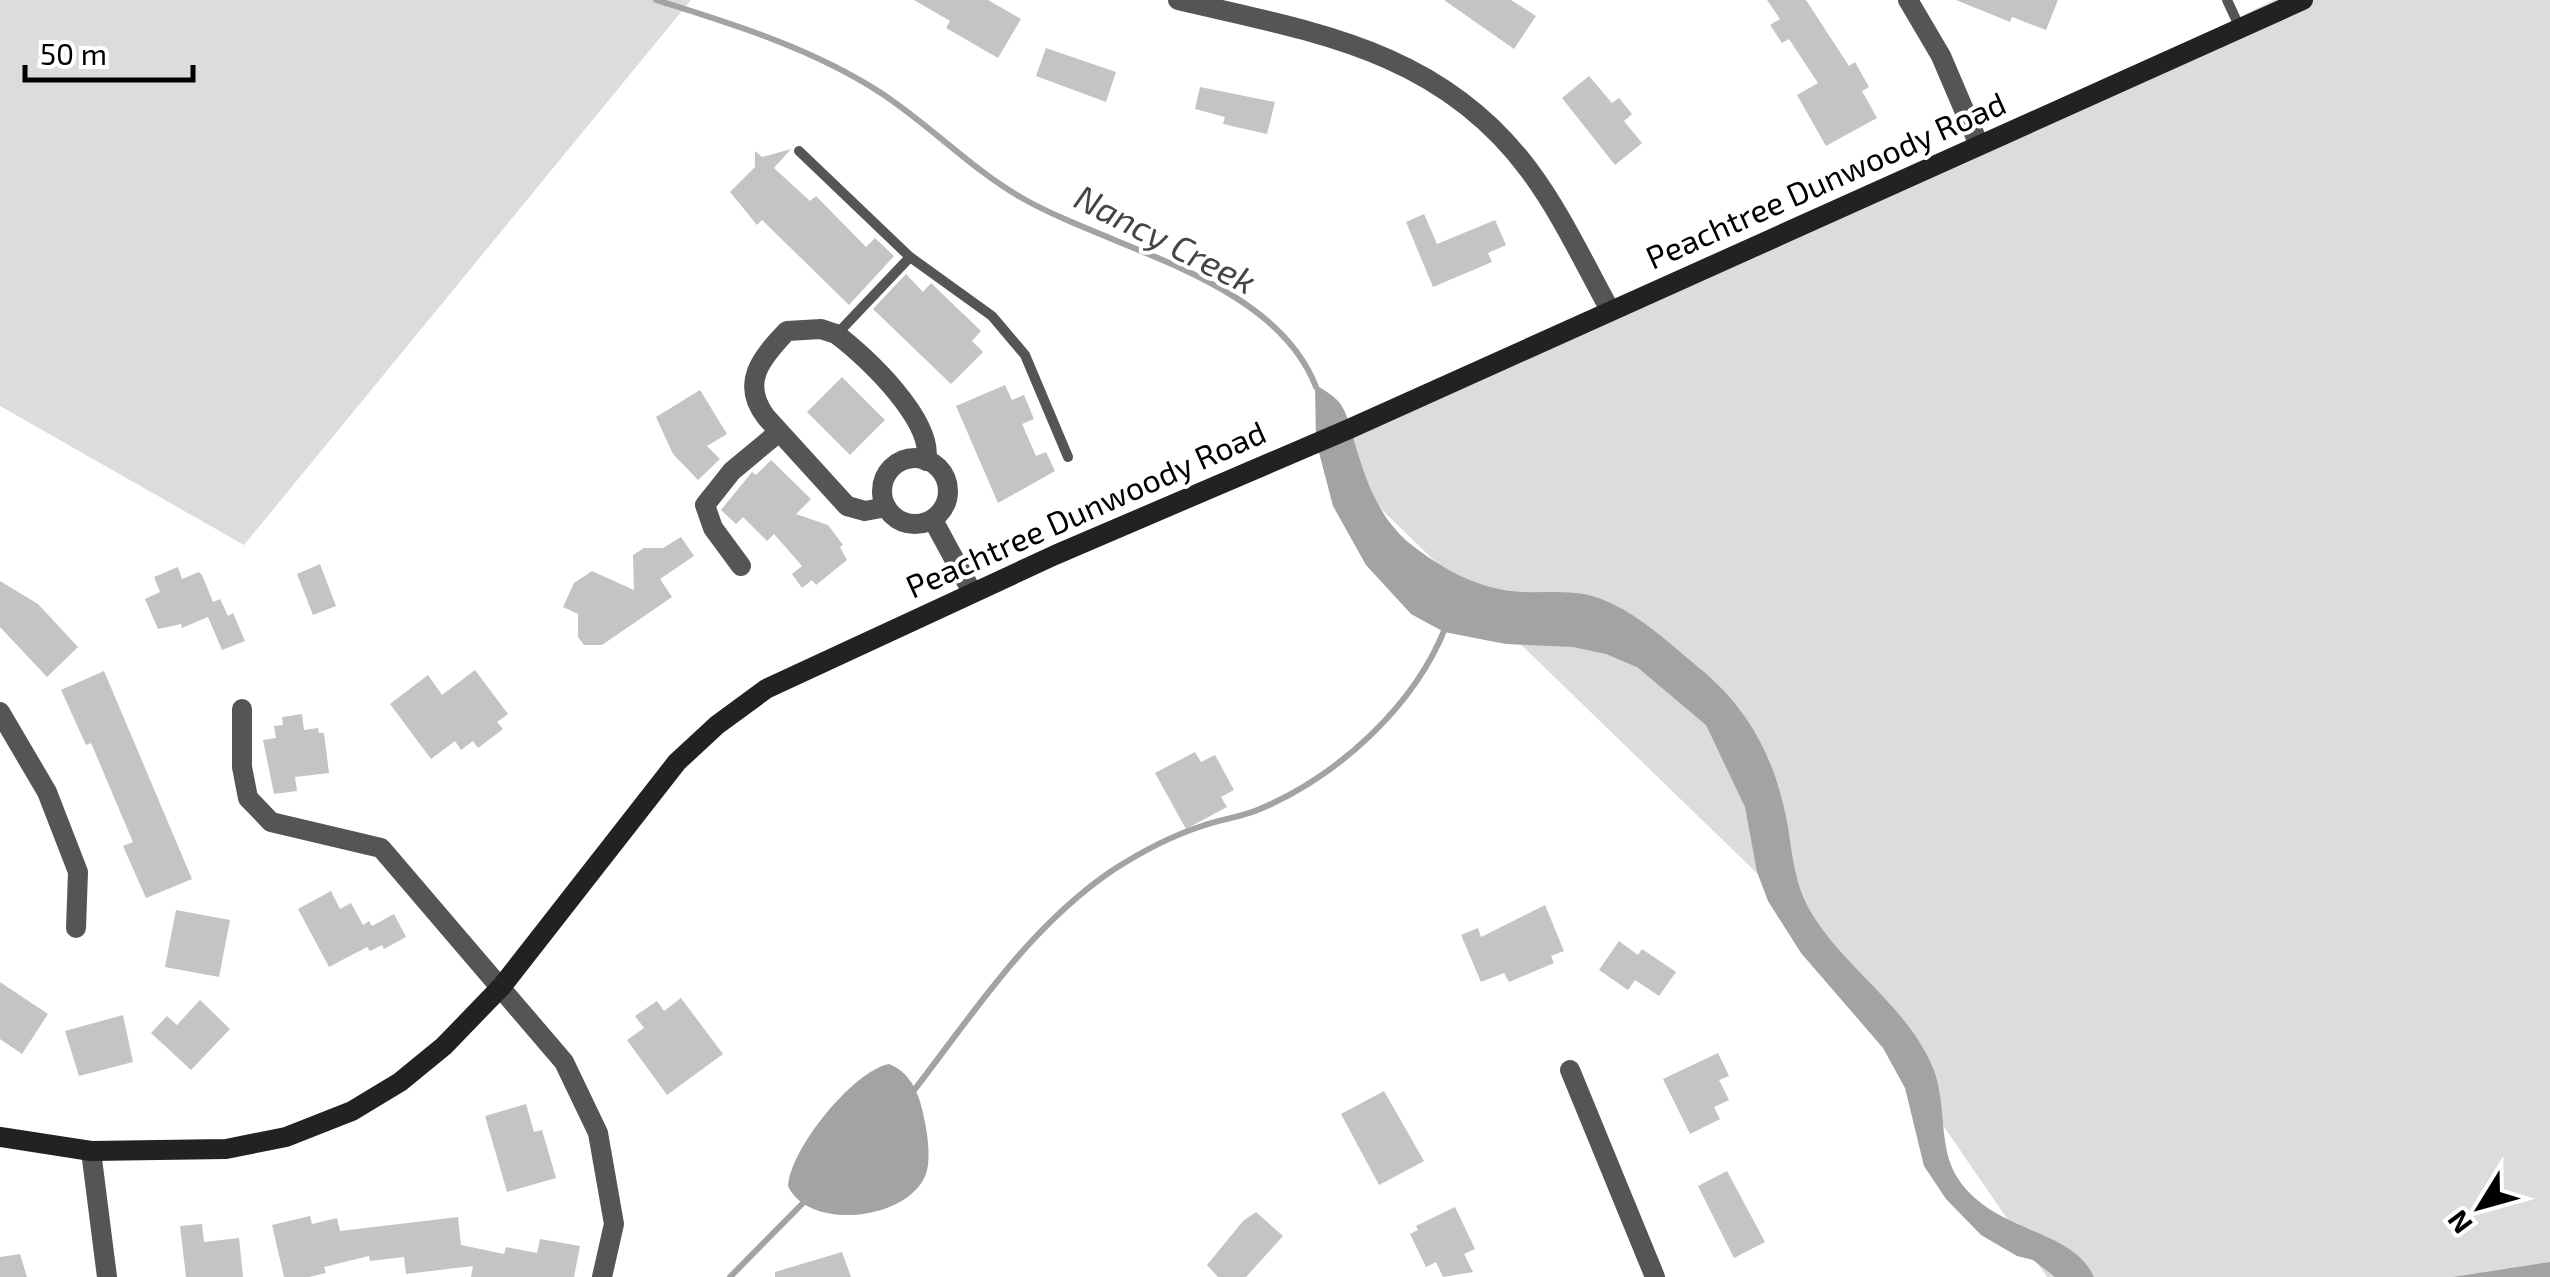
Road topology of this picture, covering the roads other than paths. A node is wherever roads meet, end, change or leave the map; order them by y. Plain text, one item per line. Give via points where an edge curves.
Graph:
1 (1178, 0) edge
2 (1908, 0) edge
3 (2227, 0) edge
4 (2303, 0) edge
5 (2240, 29) junction
6 (1980, 146) junction
7 (799, 151) dead end
8 (910, 257) junction
9 (1610, 310) junction
10 (836, 334) junction
11 (779, 432) junction
12 (1068, 457) dead end
13 (926, 460) junction
14 (886, 507) junction
15 (933, 520) junction
16 (742, 566) dead end
17 (972, 592) junction
18 (242, 709) dead end
19 (0, 712) edge
20 (76, 928) dead end
21 (502, 986) junction
22 (1570, 1070) dead end
23 (0, 1137) edge
24 (91, 1151) junction
25 (106, 1277) edge
26 (602, 1277) edge
27 (1655, 1277) edge

1 - 9 street via 1347,40 1437,83 1528,168
2 - 6 street
3 - 5 lane
4 - 5 main road, Peachtree Dunwoody Road
5 - 6 main road, Peachtree Dunwoody Road
6 - 9 main road, Peachtree Dunwoody Road
7 - 8 lane
8 - 10 lane
8 - 12 lane via 992,316 1025,355
9 - 17 main road, Peachtree Dunwoody Road
10 - 11 street via 786,331 763,356 753,384 755,402
10 - 13 street via 911,410 930,446
11 - 14 street via 847,506 866,512
11 - 16 street via 732,471 705,505 713,528
13 - 14 street via 906,459 892,467 882,489
13 - 15 street via 939,468 948,494
14 - 15 street via 907,524
15 - 17 street
17 - 21 main road, Peachtree Dunwoody Road via 820,660 717,725 677,762
18 - 21 street via 248,798 271,822 381,848
19 - 20 street via 47,792 78,872
21 - 24 main road, Peachtree Dunwoody Road via 444,1046 352,1112 286,1137 226,1149
21 - 26 street via 564,1062 598,1132 614,1224
22 - 27 street
23 - 24 main road, Peachtree Dunwoody Road
24 - 25 street

